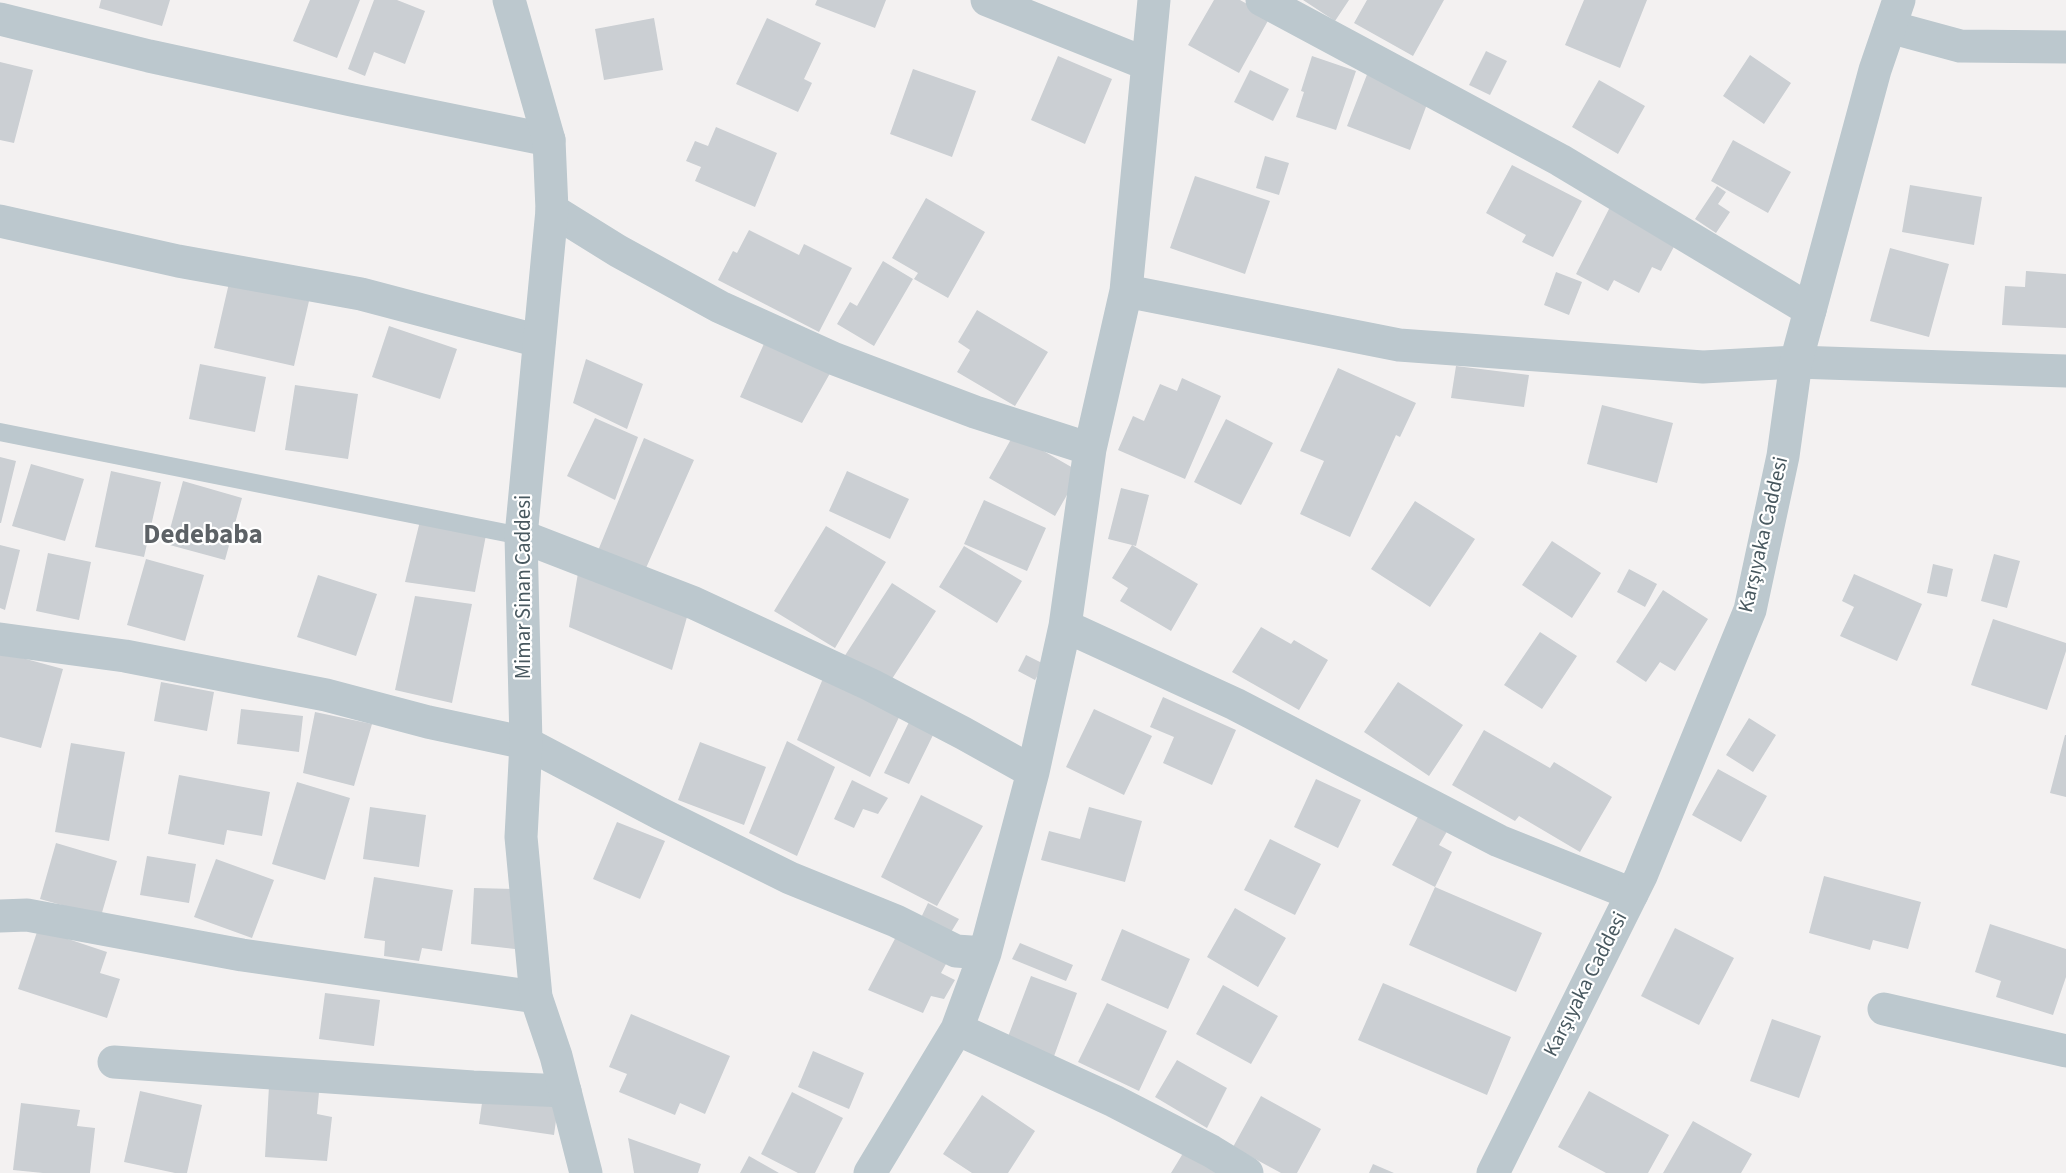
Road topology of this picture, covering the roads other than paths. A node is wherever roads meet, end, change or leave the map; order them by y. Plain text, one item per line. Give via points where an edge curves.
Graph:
1 (509, 0) edge
2 (987, 0) edge
3 (1154, 0) edge
4 (1262, 0) edge
5 (1894, 13) edge
6 (0, 19) edge
7 (2066, 47) edge
8 (1147, 64) junction
9 (549, 140) junction
10 (552, 210) junction
11 (0, 221) edge
12 (1126, 291) junction
13 (1810, 310) junction
14 (539, 341) junction
15 (1796, 362) junction
16 (2066, 371) edge
17 (0, 432) edge
18 (1090, 448) junction
19 (521, 536) junction
20 (1065, 626) junction
21 (0, 639) edge
22 (526, 743) junction
23 (1033, 772) junction
24 (1632, 894) junction
25 (0, 916) edge
26 (985, 953) junction
27 (536, 997) junction
28 (1884, 1009) dead end
29 (957, 1029) junction
30 (2066, 1051) edge
31 (114, 1062) dead end
32 (565, 1091) junction
33 (586, 1173) edge
34 (870, 1173) edge
35 (1247, 1173) edge
36 (1493, 1173) edge

1 - 9 street, Mimar Sinan Caddesi
2 - 8 street
3 - 8 street
4 - 13 street via 1560,160
5 - 7 street via 1960,46
5 - 13 street, Karşıyaka Caddesi
6 - 9 street via 160,58
8 - 12 street
9 - 10 street, Mimar Sinan Caddesi
10 - 14 street, Mimar Sinan Caddesi
10 - 18 street via 720,307 835,359 975,412
11 - 14 street via 178,261 361,294
12 - 15 street via 1399,345 1703,367
12 - 18 street
13 - 15 street, Karşıyaka Caddesi
14 - 19 street, Mimar Sinan Caddesi
15 - 16 street
15 - 24 street, Karşıyaka Caddesi via 1783,456 1750,610
17 - 19 lane
18 - 20 street
19 - 22 street, Mimar Sinan Caddesi
19 - 23 street via 694,603 871,685
20 - 23 street
20 - 24 street via 1235,704 1499,841
21 - 22 street via 125,656 315,693
22 - 26 street via 790,878 896,921 956,951
22 - 27 street, Mimar Sinan Caddesi via 521,837
23 - 26 street
24 - 36 street, Karşıyaka Caddesi
25 - 27 street via 27,915 242,956
26 - 29 street
27 - 32 street, Mimar Sinan Caddesi
28 - 30 street
29 - 34 street
29 - 35 street via 1114,1101
31 - 32 street
32 - 33 street, Mimar Sinan Caddesi

